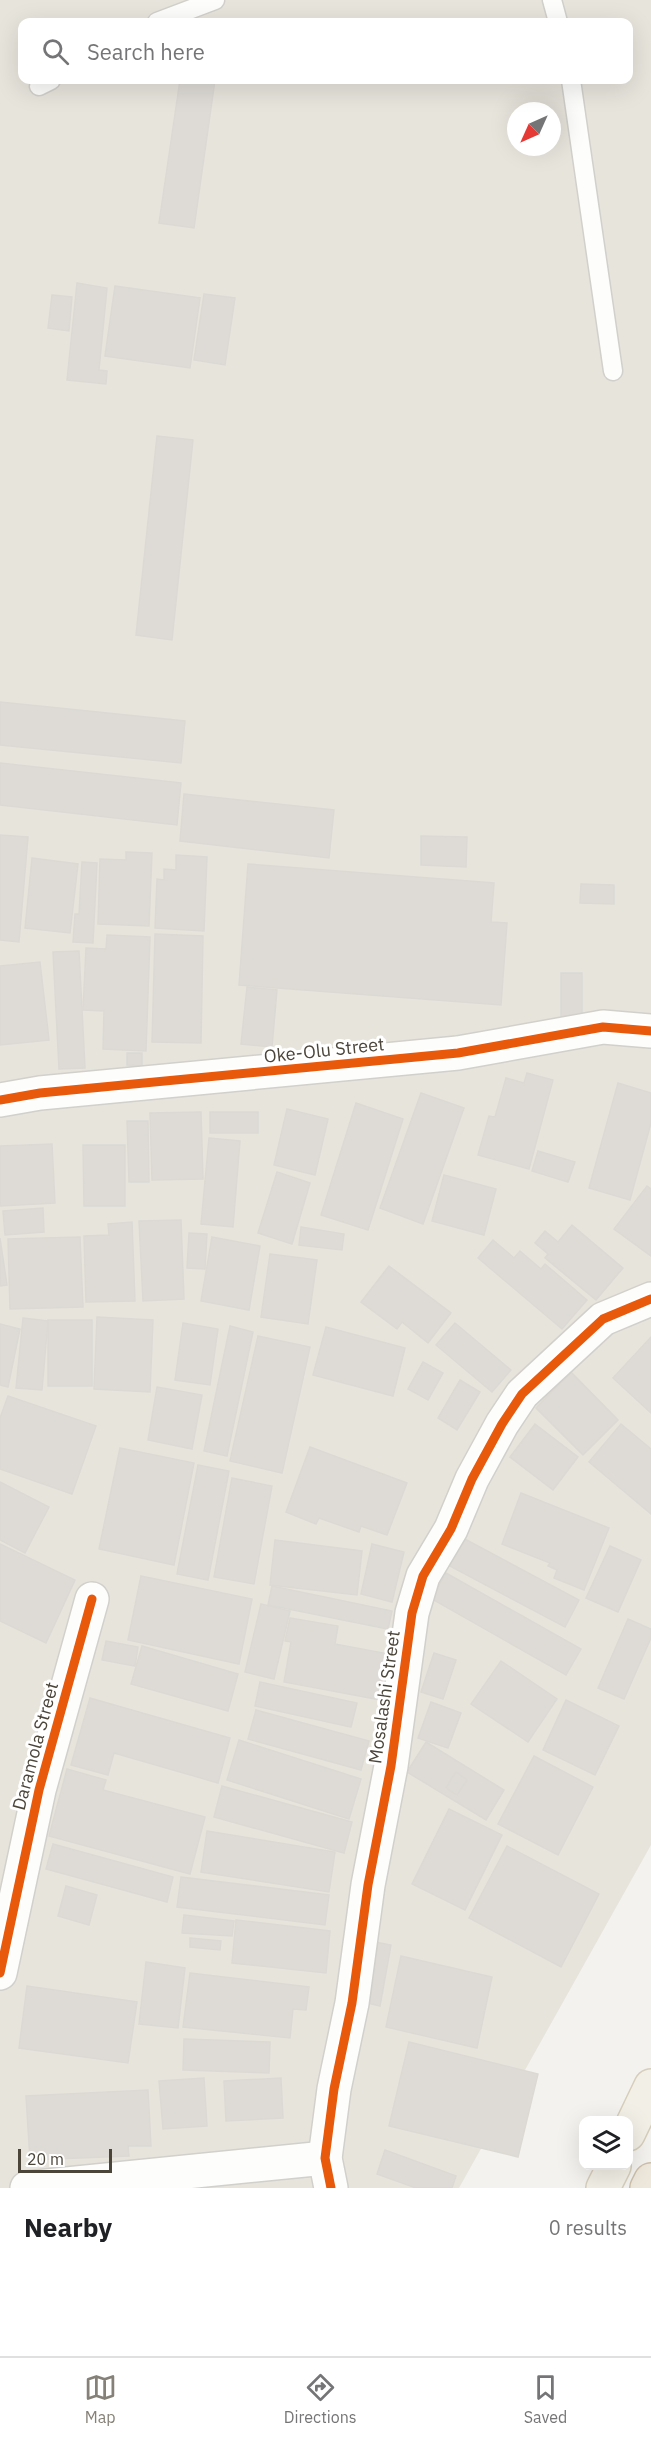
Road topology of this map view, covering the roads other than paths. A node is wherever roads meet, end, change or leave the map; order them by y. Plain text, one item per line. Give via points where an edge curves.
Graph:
1 (216, 0) edge
2 (552, 0) edge
3 (168, 18) edge
4 (557, 18) edge
5 (572, 84) edge
6 (613, 370) dead end
7 (651, 1031) edge
8 (0, 1100) edge
9 (651, 1299) edge
10 (92, 1599) dead end
11 (0, 1973) edge
12 (651, 2086) edge
13 (633, 2124) edge
14 (612, 2170) edge
15 (328, 2173) edge
16 (651, 2180) edge
17 (27, 2188) edge
18 (603, 2188) edge
19 (647, 2188) edge

1 - 3 lane
2 - 4 lane
5 - 6 lane
7 - 8 street, Oke-Olu Street via 603,1027 458,1053
9 - 15 street, Mosalashi Street via 603,1319 522,1394 472,1479 451,1529 423,1576 412,1613 391,1766 334,2089
10 - 11 street, Daramola Street via 39,1790
12 - 13 main road
14 - 18 main road
15 - 17 street
16 - 19 highway

